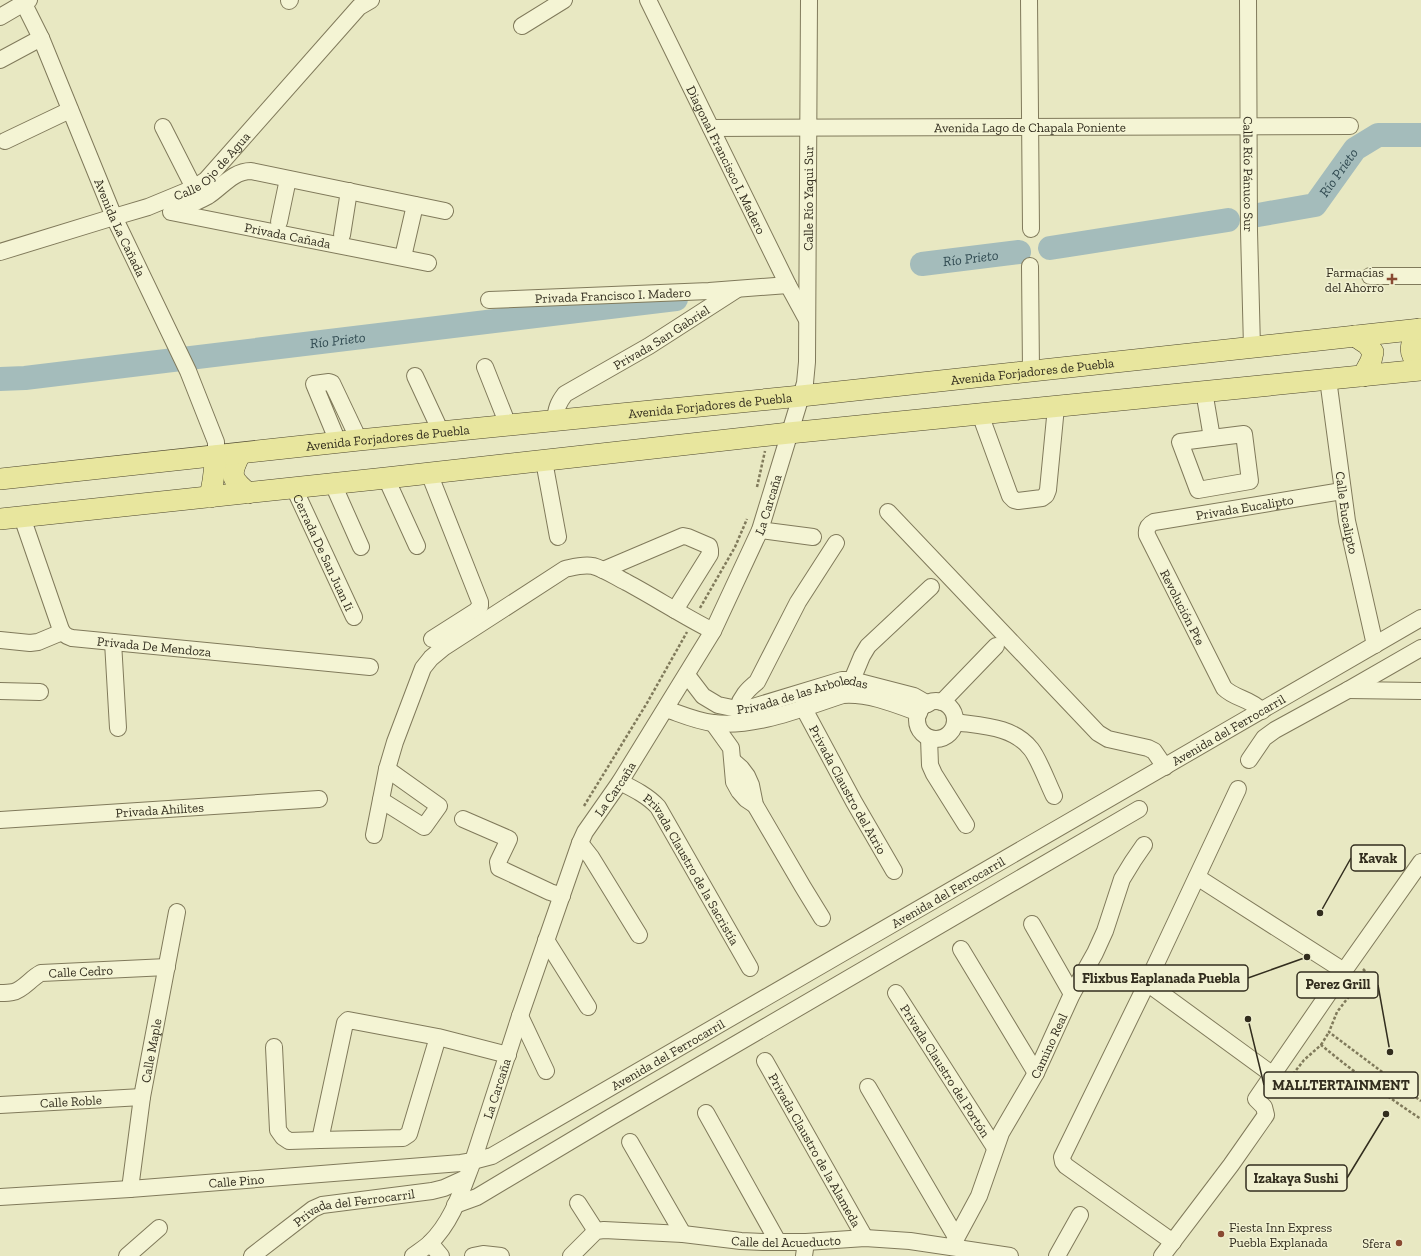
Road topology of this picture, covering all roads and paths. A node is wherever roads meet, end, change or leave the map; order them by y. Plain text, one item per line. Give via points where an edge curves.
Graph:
1 (564, 0) edge
2 (648, 0) edge
3 (809, 0) edge
4 (1029, 0) edge
5 (1248, 0) edge
6 (25, 1) edge
7 (362, 2) edge
8 (0, 17) edge
9 (522, 26) dead end
10 (41, 38) junction
11 (0, 60) edge
12 (70, 110) junction
13 (1249, 125) junction
14 (1350, 126) dead end
15 (163, 127) dead end
16 (808, 127) junction
17 (1030, 127) junction
18 (711, 128) junction
19 (5, 141) dead end
20 (288, 179) junction
21 (194, 188) junction
22 (349, 191) junction
23 (415, 205) junction
24 (148, 208) junction
25 (445, 211) dead end
26 (173, 212) junction
27 (114, 216) junction
28 (279, 222) dead end
29 (1031, 229) dead end
30 (342, 235) dead end
31 (0, 252) edge
32 (403, 257) junction
33 (428, 262) dead end
34 (1030, 266) dead end
35 (1370, 276) dead end
36 (1421, 276) edge
37 (788, 285) junction
38 (736, 290) junction
39 (489, 300) dead end
40 (806, 318) junction
41 (1421, 329) edge
42 (1355, 336) junction
43 (1252, 347) junction
44 (484, 367) dead end
45 (1421, 369) edge
46 (1031, 371) junction
47 (415, 376) dead end
48 (1363, 376) junction
49 (1328, 379) junction
50 (1204, 391) junction
51 (801, 396) junction
52 (1056, 407) junction
53 (980, 414) junction
54 (555, 421) junction
55 (508, 425) junction
56 (441, 432) junction
57 (789, 433) junction
58 (1212, 438) junction
59 (359, 440) junction
60 (338, 442) junction
61 (240, 454) junction
62 (216, 456) junction
63 (544, 461) junction
64 (430, 474) junction
65 (386, 478) junction
66 (0, 479) edge
67 (333, 484) junction
68 (294, 488) junction
69 (1342, 491) junction
70 (248, 493) junction
71 (210, 497) junction
72 (888, 512) dead end
73 (22, 517) junction
74 (0, 519) edge
75 (1148, 525) joint
76 (760, 530) junction
77 (558, 537) dead end
78 (813, 537) dead end
79 (836, 543) dead end
80 (417, 546) dead end
81 (361, 547) dead end
82 (603, 570) junction
83 (931, 587) dead end
84 (675, 610) junction
85 (354, 617) dead end
86 (1421, 618) edge
87 (713, 631) junction
88 (62, 632) junction
89 (432, 639) dead end
90 (0, 640) edge
91 (113, 642) junction
92 (1375, 645) junction
93 (996, 646) dead end
94 (1421, 648) edge
95 (370, 667) dead end
96 (687, 675) junction
97 (852, 680) junction
98 (757, 682) junction
99 (1348, 690) junction
100 (0, 691) edge
101 (1421, 691) edge
102 (40, 692) dead end
103 (767, 703) junction
104 (930, 706) junction
105 (803, 707) junction
106 (666, 709) junction
107 (737, 709) junction
108 (1262, 711) junction
109 (955, 722) junction
110 (713, 723) junction
111 (745, 723) junction
112 (118, 728) dead end
113 (929, 738) junction
114 (732, 755) junction
115 (1249, 760) dead end
116 (1165, 766) junction
117 (387, 769) junction
118 (620, 782) junction
119 (1238, 789) dead end
120 (1054, 796) dead end
121 (319, 799) dead end
122 (381, 800) junction
123 (1139, 809) dead end
124 (463, 819) dead end
125 (0, 820) edge
126 (966, 825) dead end
127 (374, 835) dead end
128 (580, 843) junction
129 (1144, 845) dead end
130 (1421, 862) edge
131 (894, 871) dead end
132 (1197, 877) junction
133 (562, 896) junction
134 (177, 912) dead end
135 (822, 918) dead end
136 (1032, 924) dead end
137 (639, 934) dead end
138 (546, 940) junction
139 (961, 950) dead end
140 (1347, 966) junction
141 (167, 967) junction
142 (750, 968) dead end
143 (1147, 983) junction
144 (0, 993) edge
145 (896, 993) dead end
146 (1072, 994) junction
147 (588, 1007) dead end
148 (520, 1016) junction
149 (1329, 1032) junction
150 (438, 1037) junction
151 (1321, 1045) junction
152 (274, 1047) dead end
153 (508, 1055) junction
154 (765, 1061) dead end
155 (546, 1071) dead end
156 (1036, 1073) junction
157 (1273, 1075) junction
158 (868, 1087) dead end
159 (142, 1097) junction
160 (1421, 1101) edge
161 (0, 1105) edge
162 (706, 1113) dead end
163 (1421, 1119) edge
164 (320, 1140) junction
165 (630, 1142) dead end
166 (995, 1148) junction
167 (473, 1161) junction
168 (466, 1178) junction
169 (130, 1189) junction
170 (0, 1197) edge
171 (457, 1200) junction
172 (578, 1203) dead end
173 (1080, 1215) dead end
174 (159, 1228) dead end
175 (596, 1231) junction
176 (683, 1234) junction
177 (865, 1238) junction
178 (778, 1242) junction
179 (954, 1242) junction
180 (1174, 1242) junction
181 (430, 1243) junction
182 (805, 1249) edge
183 (127, 1256) edge
184 (252, 1256) edge
185 (413, 1256) edge
186 (441, 1256) edge
187 (474, 1256) edge
188 (501, 1256) edge
189 (571, 1256) edge
190 (1010, 1256) edge
191 (1057, 1256) edge
192 (1162, 1256) edge

1 - 9 street
2 - 18 street, Diagonal Francisco I. Madero
3 - 16 street, Calle Río Yaqui Sur
4 - 17 street
5 - 13 street, Calle Río Pánuco Sur
6 - 8 street
6 - 10 street, Avenida La Cañada
7 - 21 street, Calle Ojo de Agua via 206,180
10 - 11 street
10 - 12 street, Avenida La Cañada
12 - 19 street
12 - 27 street, Avenida La Cañada
13 - 14 street, Avenida Lago de Chapala Poniente
13 - 17 street, Avenida Lago de Chapala Poniente
13 - 43 street, Calle Río Pánuco Sur
15 - 21 street
16 - 17 street, Avenida Lago de Chapala Poniente
16 - 18 street, Avenida Lago de Chapala Poniente
16 - 40 street, Calle Río Yaqui Sur
17 - 29 street
18 - 37 street, Diagonal Francisco I. Madero
20 - 22 street
20 - 26 street via 244,171 208,195
20 - 28 street
21 - 24 street, Calle Ojo de Agua
22 - 23 street
22 - 30 street
23 - 25 street
23 - 32 street
24 - 26 street, Privada Cañada
24 - 27 street, Calle Ojo de Agua
26 - 32 street, Privada Cañada
27 - 31 street, Calle Ojo de Agua
27 - 62 street, Avenida La Cañada via 188,371 216,442
32 - 33 street, Privada Cañada
34 - 46 street
35 - 36 street
37 - 38 street, Privada San Gabriel
37 - 40 street, Diagonal Francisco I. Madero
38 - 39 street, Privada Francisco I. Madero
38 - 54 street, Privada San Gabriel via 649,346 565,394 559,401
40 - 51 street, Calle Río Yaqui Sur via 807,362
41 - 42 main road, Avenida Forjadores de Puebla
41 - 45 main road via 1414,338 1411,350 1412,357
42 - 43 main road, Avenida Forjadores de Puebla
42 - 48 main road via 1367,344 1372,352 1371,361
43 - 46 main road, Avenida Forjadores de Puebla
44 - 55 street
45 - 48 main road
46 - 51 main road, Avenida Forjadores de Puebla
47 - 56 street
48 - 49 main road
49 - 50 main road
49 - 69 street, Calle Eucalipto
50 - 52 main road
50 - 58 street
51 - 54 main road, Avenida Forjadores de Puebla
51 - 57 street, La Carcaña
52 - 53 main road
52 - 53 street via 1046,495 1042,498 1018,501 1010,496
53 - 57 main road
54 - 55 main road, Avenida Forjadores de Puebla
55 - 56 main road, Avenida Forjadores de Puebla
56 - 59 main road, Avenida Forjadores de Puebla
57 - 63 main road
57 - 76 street, La Carcaña
58 - 58 street via 1180,442 1198,490 1250,481 1244,434
59 - 60 main road, Avenida Forjadores de Puebla
59 - 60 street via 332,383 314,384
60 - 61 main road, Avenida Forjadores de Puebla
61 - 62 main road, Avenida Forjadores de Puebla
61 - 70 main road via 232,473 234,480
62 - 66 main road, Avenida Forjadores de Puebla
62 - 71 main road
63 - 64 main road
63 - 77 street
64 - 65 main road
64 - 89 street via 480,602 476,611
65 - 67 main road
65 - 80 street
67 - 68 main road
67 - 81 street
68 - 70 main road
68 - 85 street, Cerrada De San Juan Ii
69 - 75 street, Privada Eucalipto
69 - 92 street, Calle Eucalipto
70 - 71 main road
71 - 73 main road
72 - 116 street via 1098,733 1108,739 1148,748 1154,751
73 - 74 main road
73 - 88 street
75 - 108 street, Revolución Pte via 1147,535 1224,688 1255,704
76 - 78 street
76 - 87 street, La Carcaña
79 - 98 street via 798,602
82 - 84 street
82 - 84 street via 683,536 709,546 710,554
82 - 117 street via 592,566 565,569 431,658 423,668
83 - 97 street via 868,646
84 - 87 street
86 - 92 street, Avenida del Ferrocarril
87 - 96 street, La Carcaña
88 - 90 street via 38,642
88 - 91 street, Privada De Mendoza via 66,637
91 - 95 street, Privada De Mendoza
91 - 112 street
92 - 108 street, Avenida del Ferrocarril
93 - 104 street
94 - 99 street
96 - 106 street, La Carcaña
96 - 107 street, Privada de las Arboledas via 703,696 718,705
97 - 103 street, Privada de las Arboledas via 842,680
97 - 104 street, Privada de las Arboledas via 914,696
98 - 103 street via 758,690
98 - 107 street via 744,694
99 - 101 street
99 - 115 street via 1275,730 1264,738
100 - 102 street
103 - 107 street, Privada de las Arboledas
104 - 105 street, Privada de las Arboledas via 900,706 854,694
104 - 109 street via 952,710
104 - 113 street via 917,719 924,735
105 - 111 street, Privada de las Arboledas via 760,721
105 - 131 street, Privada Claustro del Atrio
106 - 110 street, Privada de las Arboledas
106 - 118 street, La Carcaña
108 - 116 street, Avenida del Ferrocarril
109 - 113 street via 951,733 946,737
109 - 120 street via 1002,729 1015,734 1032,750
110 - 111 street, Privada de las Arboledas
110 - 114 street
111 - 114 street
113 - 126 street via 932,769
114 - 135 street via 751,785 755,805
116 - 167 street, Avenida del Ferrocarril via 492,1156
117 - 122 street
117 - 122 street via 439,806 424,827
118 - 128 street, La Carcaña
118 - 142 street, Privada Claustro de la Sacristía via 658,807
119 - 132 street
121 - 125 street, Privada Ahilites
122 - 127 street
123 - 171 street via 477,1197
124 - 133 street via 509,839 498,862 499,868
128 - 133 street, La Carcaña
128 - 137 street
129 - 146 street, Camino Real via 1122,879 1105,931
130 - 140 street
132 - 140 street
132 - 143 street
133 - 138 street, La Carcaña
134 - 141 street, Calle Maple
136 - 146 street
138 - 147 street
138 - 148 street, La Carcaña
139 - 156 street
140 - 149 path via 1367,973 1337,1012
140 - 157 street
141 - 144 street, Calle Cedro via 40,974 18,991
141 - 159 street, Calle Maple
143 - 157 street
143 - 180 street via 1062,1157 1066,1166
145 - 166 street, Privada Claustro del Portón
146 - 156 street, Camino Real
148 - 153 street, La Carcaña
148 - 155 street
149 - 151 path
149 - 160 path
150 - 153 street
150 - 164 street via 409,1134 403,1138
150 - 164 street via 351,1020 345,1023
151 - 157 path via 1304,1060 1285,1083
151 - 163 path via 1354,1072
152 - 164 street via 278,1130 289,1141
153 - 167 street, La Carcaña
154 - 177 street, Privada Claustro de la Alameda
156 - 166 street, Camino Real
157 - 180 street via 1256,1099 1264,1107 1266,1115
158 - 179 street
159 - 161 street, Calle Roble
159 - 169 street, Calle Maple
162 - 178 street
165 - 176 street
166 - 179 street, Camino Real via 979,1196
167 - 168 street, La Carcaña
167 - 169 street, Calle Pino
168 - 171 street, La Carcaña
168 - 184 street, Privada del Ferrocarril via 432,1191 322,1205
169 - 170 street, Calle Pino
171 - 181 street via 451,1215
172 - 175 street
173 - 191 street
174 - 183 street
175 - 176 street, Calle del Acueducto via 628,1230
175 - 189 street
176 - 178 street, Calle del Acueducto via 741,1241
177 - 179 street, Calle del Acueducto
177 - 182 street, Calle del Acueducto
178 - 182 street, Calle del Acueducto
179 - 190 street, Calle del Acueducto
180 - 192 street
181 - 185 street
181 - 186 street
187 - 188 street

